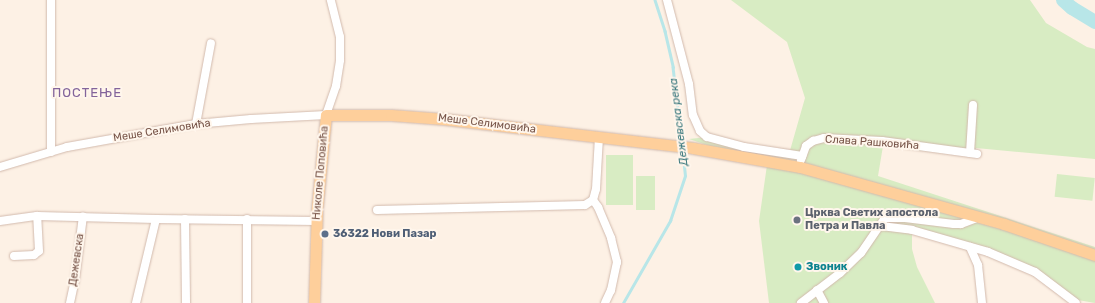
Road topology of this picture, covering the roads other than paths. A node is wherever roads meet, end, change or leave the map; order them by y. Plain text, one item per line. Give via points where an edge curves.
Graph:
1 (51, 0) edge
2 (331, 0) edge
3 (667, 0) edge
4 (211, 43) dead end
5 (973, 105) dead end
6 (326, 115) junction
7 (196, 124) junction
8 (599, 137) junction
9 (51, 152) junction
10 (801, 161) junction
11 (0, 167) edge
12 (593, 200) junction
13 (377, 210) dead end
14 (38, 216) junction
15 (83, 216) junction
16 (979, 217) junction
17 (156, 219) junction
18 (185, 219) junction
19 (248, 219) junction
20 (0, 221) edge
21 (316, 221) junction
22 (880, 226) junction
23 (970, 247) junction
24 (1095, 255) edge
25 (14, 256) dead end
26 (817, 290) junction
27 (803, 301) edge
28 (70, 303) edge
29 (136, 303) edge
30 (186, 303) edge
31 (246, 303) edge
32 (314, 303) edge
33 (605, 303) edge
34 (824, 303) edge
35 (982, 303) edge
36 (1076, 303) edge

1 - 9 street
2 - 6 street via 340,37 340,60 336,86
3 - 10 street via 689,84 693,115 700,131 707,137
4 - 7 street
5 - 10 street, Слава Рашковића via 973,154 882,141 824,138 809,143 804,149
6 - 7 street, Меше Селимовића
6 - 8 main road, Меше Селимовића via 444,118
6 - 21 main road, Николе Поповића
7 - 9 street, Меше Селимовића
8 - 10 main road, Меше Селимовића
8 - 12 street
9 - 11 street, Меше Селимовића
10 - 16 main road
12 - 13 street via 585,205
12 - 33 street via 611,238 617,262 612,290
14 - 15 street
14 - 20 street
14 - 25 street via 39,251 34,255
15 - 17 street
15 - 28 street, Дежевска
16 - 22 street via 961,224 885,218
16 - 24 main road
17 - 18 street
17 - 29 street
18 - 19 street
18 - 30 street
19 - 21 street
19 - 31 street
21 - 32 main road, Николе Поповића
22 - 23 street via 912,230
22 - 26 street via 861,253
23 - 35 street via 978,265
23 - 36 street via 1035,272
26 - 27 street
26 - 34 street

